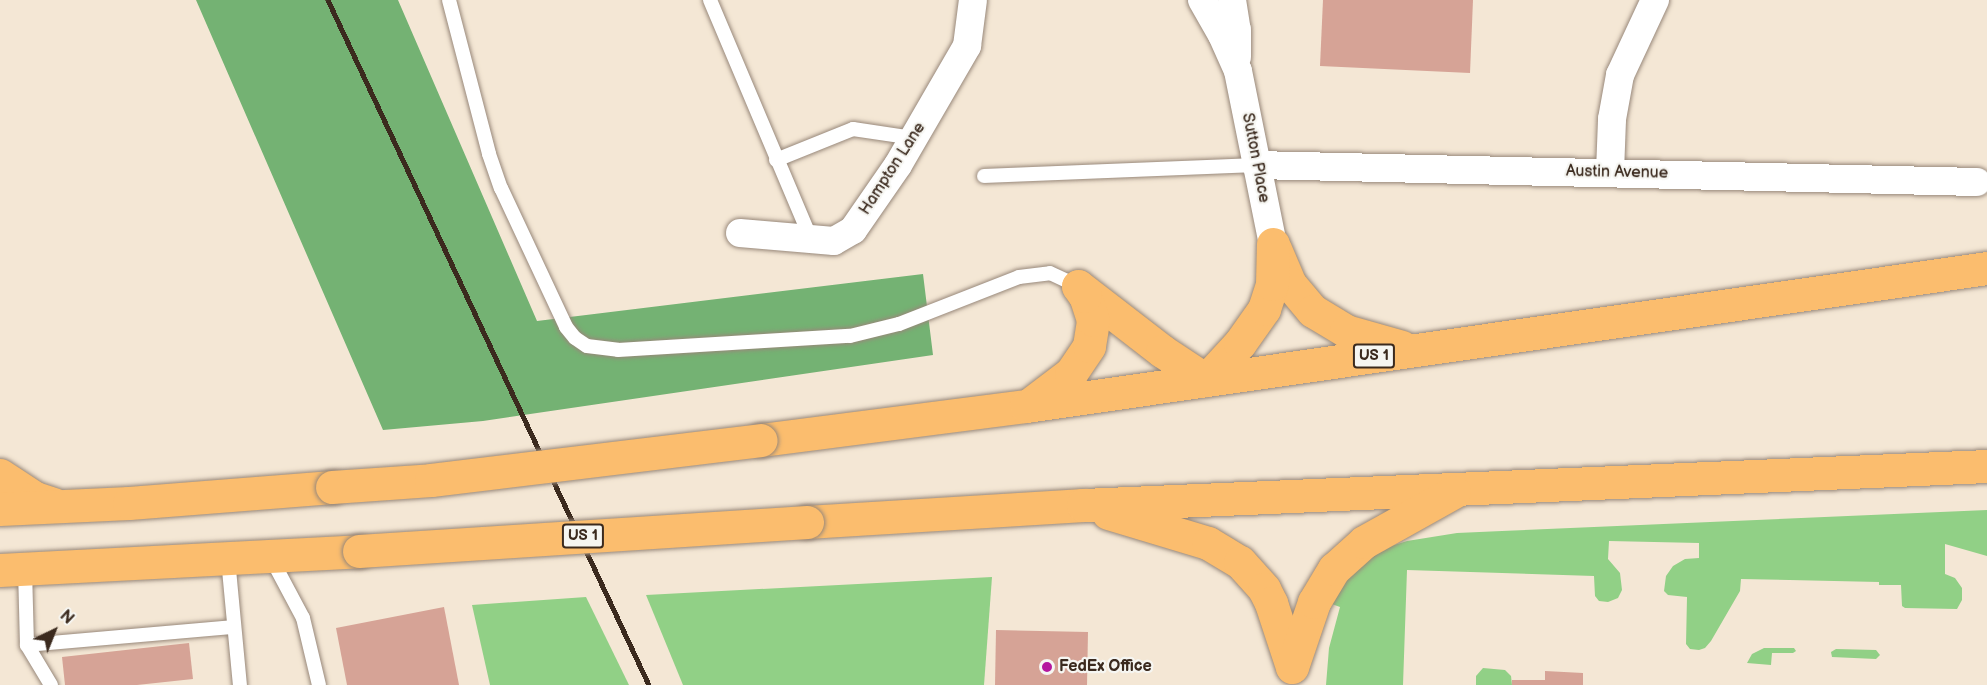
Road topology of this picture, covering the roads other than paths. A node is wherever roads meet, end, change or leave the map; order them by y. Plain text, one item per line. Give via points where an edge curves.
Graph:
1 (449, 0) edge
2 (710, 0) edge
3 (972, 0) edge
4 (1202, 0) edge
5 (1232, 0) edge
6 (1655, 0) edge
7 (1238, 71) junction
8 (914, 138) junction
9 (776, 160) junction
10 (1256, 165) junction
11 (1610, 172) junction
12 (984, 176) dead end
13 (1977, 182) dead end
14 (740, 233) dead end
15 (812, 239) junction
16 (1272, 244) junction
17 (1987, 268) edge
18 (1078, 286) junction
19 (1415, 351) junction
20 (1206, 380) junction
21 (1026, 406) junction
22 (1987, 466) edge
23 (0, 475) edge
24 (1461, 488) junction
25 (1083, 505) junction
26 (68, 507) junction
27 (0, 509) edge
28 (270, 556) junction
29 (228, 559) junction
30 (12, 569) edge
31 (233, 627) junction
32 (27, 645) junction
33 (51, 685) edge
34 (240, 685) edge
35 (319, 685) edge

1 - 18 lane via 501,188 566,327 587,346 618,350 850,336 899,324 1019,277 1050,273
2 - 9 lane
3 - 8 street, Hampton Lane via 967,46
4 - 7 street, Sutton Place
5 - 7 street, Sutton Place
6 - 11 street via 1620,75 1612,119
7 - 10 street, Sutton Place
8 - 9 lane via 853,129
8 - 15 street, Hampton Lane via 853,230 834,241
9 - 15 lane
10 - 11 street, Austin Avenue
10 - 12 lane
10 - 16 street, Sutton Place
11 - 13 street, Austin Avenue
14 - 15 street, Hampton Lane
16 - 19 highway via 1290,284 1313,311 1346,331
16 - 20 highway via 1272,284 1264,309
17 - 19 highway, US 1
18 - 20 highway
18 - 21 highway via 1093,320 1089,346 1071,373
19 - 20 highway, US 1
20 - 21 highway, US 1
21 - 26 highway, US 1, bridge via 442,479
22 - 24 highway, US 1
23 - 26 highway via 35,498
24 - 25 highway, US 1
24 - 25 highway via 1364,542 1334,569 1314,602 1292,667 1271,603 1240,562 1208,543
25 - 28 highway, US 1, bridge
26 - 27 highway, US 1
28 - 29 highway, US 1
28 - 35 lane via 303,618
29 - 30 highway, US 1
29 - 31 lane
30 - 32 lane
31 - 32 lane via 106,645
31 - 34 lane
32 - 33 lane

